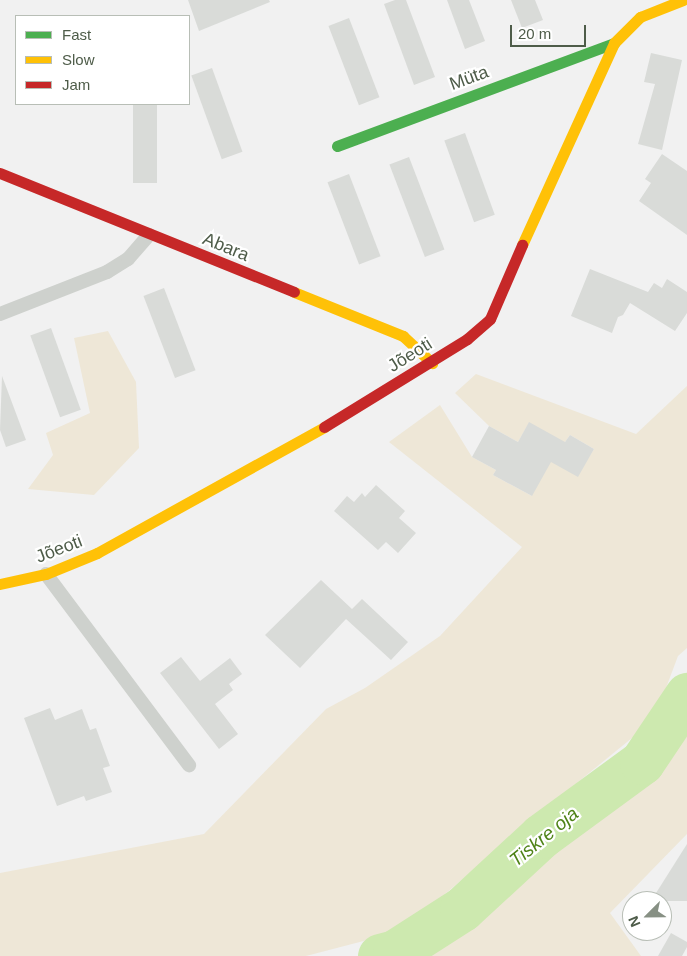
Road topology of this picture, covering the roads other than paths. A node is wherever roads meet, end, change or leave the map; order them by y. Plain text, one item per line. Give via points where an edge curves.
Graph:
1 (683, 0) edge
2 (614, 43) junction
3 (337, 146) dead end
4 (0, 173) edge
5 (149, 235) junction
6 (0, 314) edge
7 (432, 363) junction
8 (46, 574) junction
9 (0, 584) edge
10 (190, 765) dead end

1 - 2 street, Jõeoti via 640,17
2 - 3 street, Müta
2 - 7 street, Jõeoti via 583,106 490,320
4 - 5 street, Abara
5 - 6 lane via 128,259 108,272
5 - 7 street, Abara via 403,336
7 - 8 street, Jõeoti via 360,407 96,553
8 - 9 street, Jõeoti
8 - 10 lane

